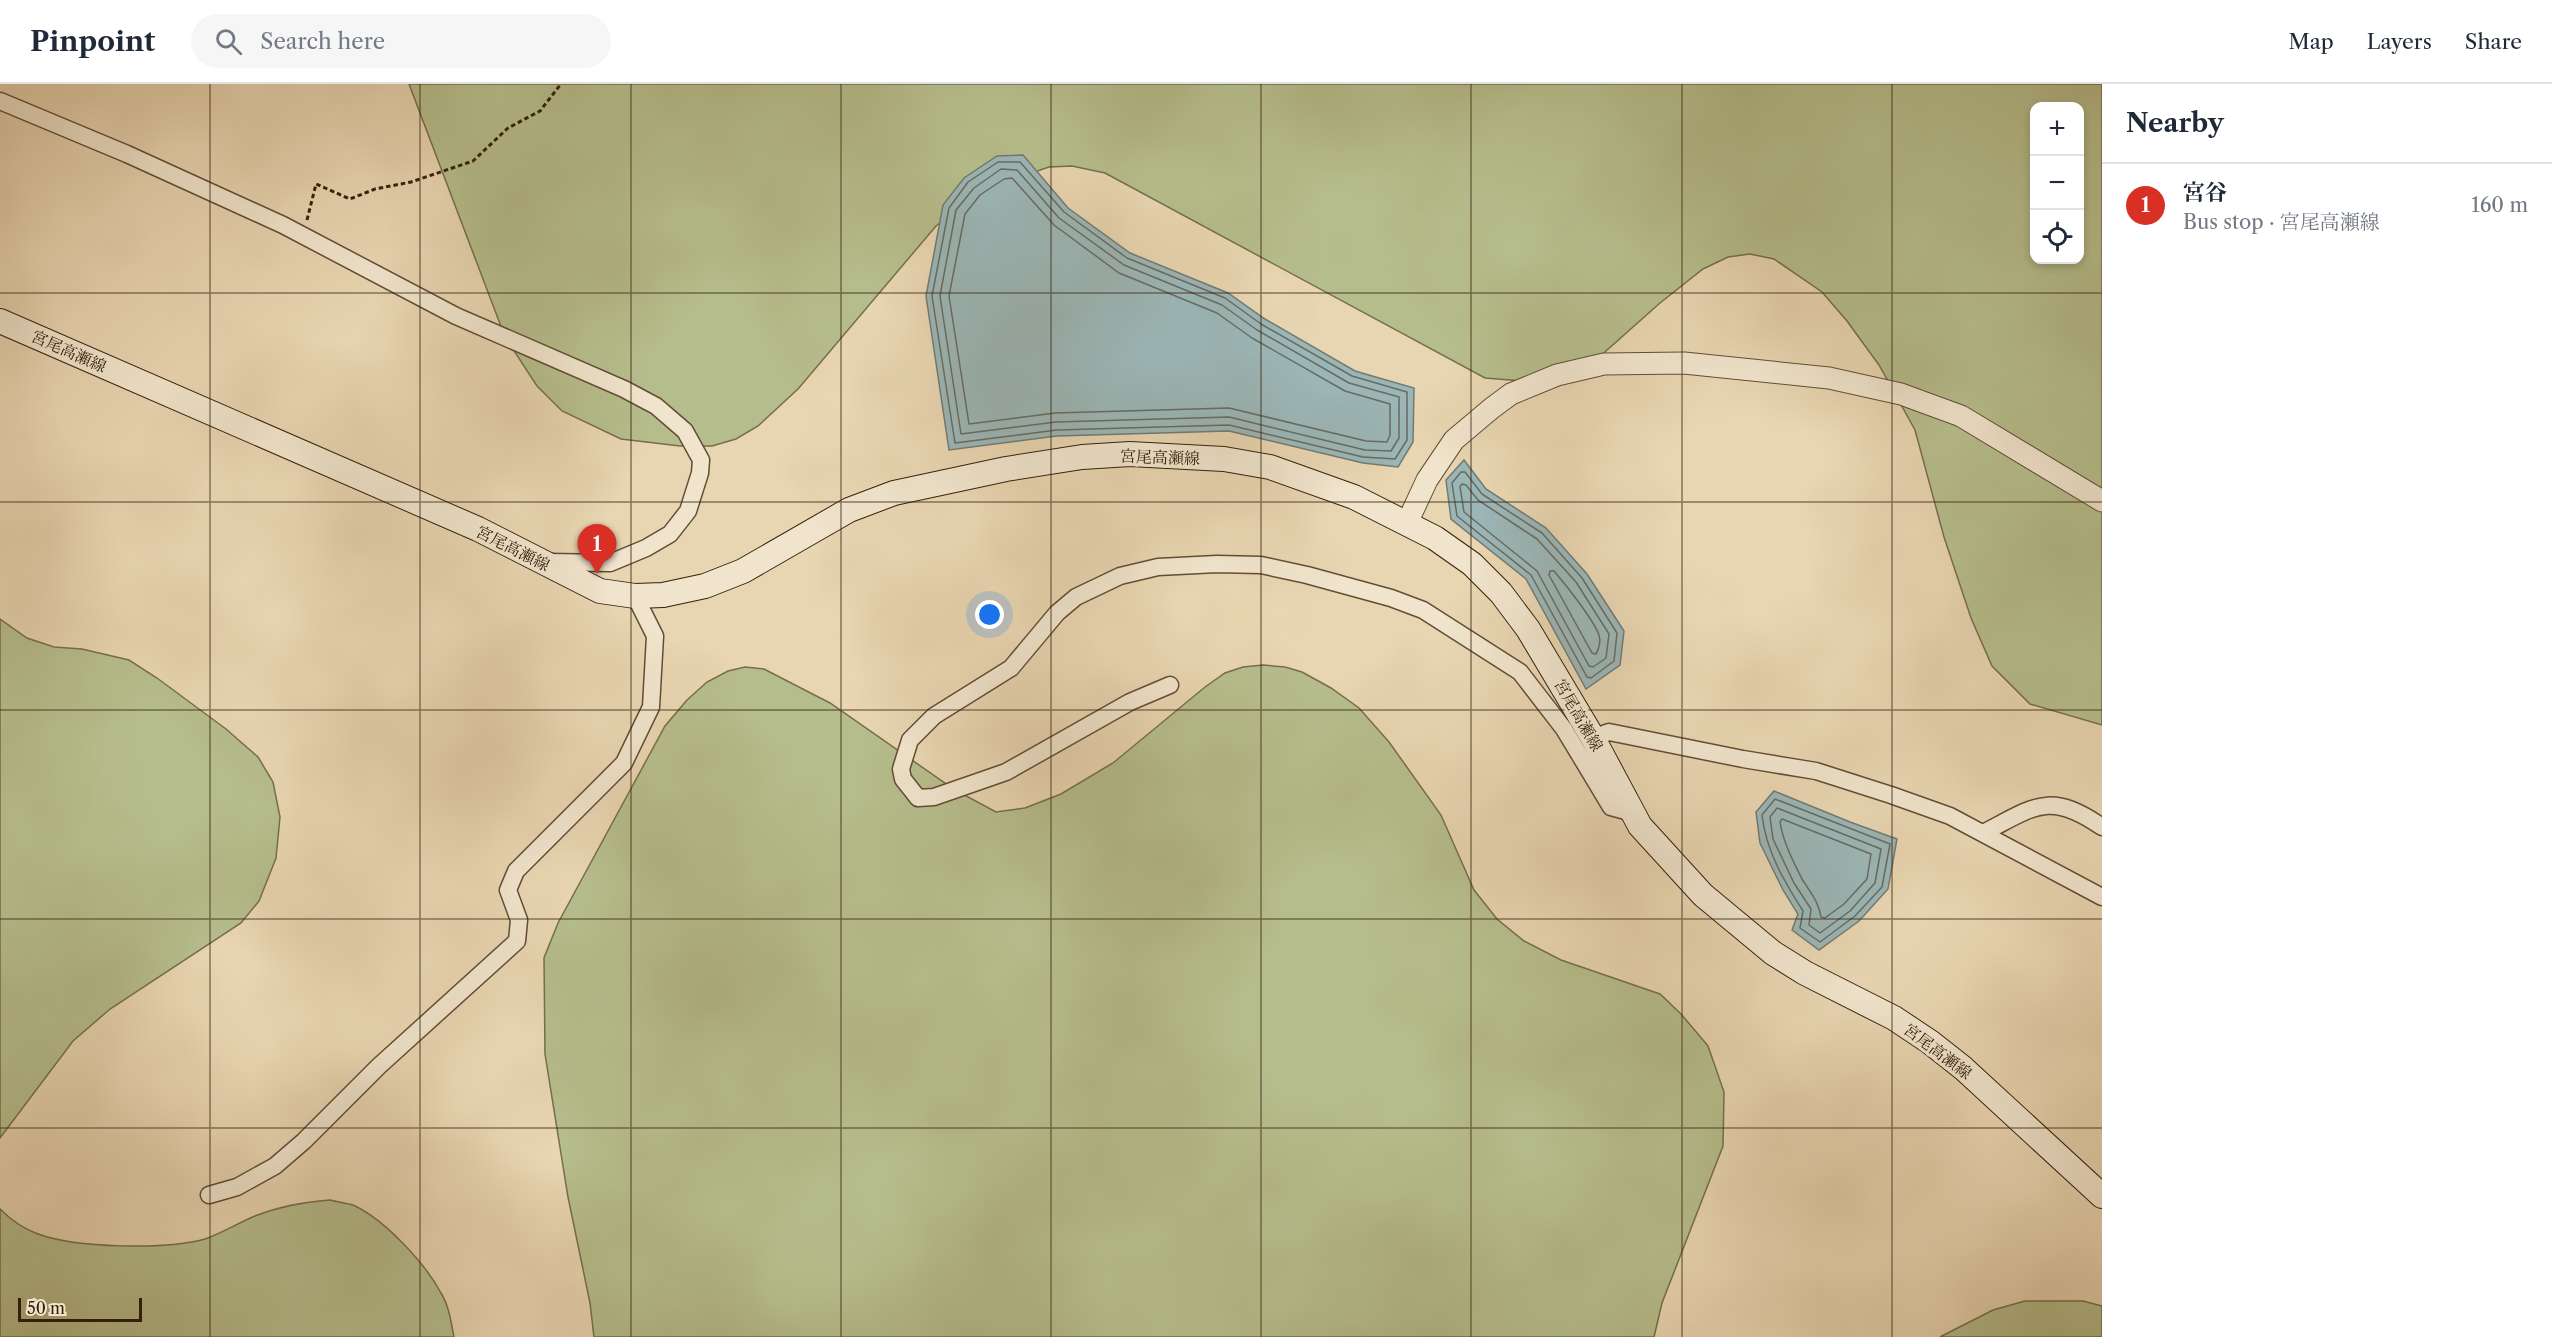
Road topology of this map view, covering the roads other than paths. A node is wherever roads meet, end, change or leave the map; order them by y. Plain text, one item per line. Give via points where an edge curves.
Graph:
1 (0, 101) edge
2 (0, 321) edge
3 (2102, 501) edge
4 (1407, 523) junction
5 (541, 562) junction
6 (635, 596) junction
7 (1170, 685) dead end
8 (1593, 738) junction
9 (1633, 813) junction
10 (2102, 827) edge
11 (1983, 833) junction
12 (2102, 897) edge
13 (209, 1195) dead end
14 (2102, 1196) edge

1 - 5 street via 127,154 303,236 456,316 624,389 656,406 685,431 701,460 700,473 688,511 670,534 610,563
2 - 5 main road, 宮尾高瀬線 via 478,530
3 - 4 street via 1961,416 1901,394 1829,378 1684,363 1604,364 1557,375 1511,394 1492,408 1454,440 1427,480
4 - 6 main road, 宮尾高瀬線 via 1354,497 1270,467 1172,455 1082,457 976,474 894,493 849,510 742,571 705,586
4 - 8 main road, 宮尾高瀬線 via 1472,564 1501,593 1528,629
5 - 6 main road, 宮尾高瀬線 via 600,591
6 - 13 street via 655,636 651,707 624,764 516,871 508,890 519,920 517,941 282,1160 237,1187
7 - 9 street via 1130,702 1006,772 934,797 918,798 903,779 904,755 921,728 1011,668 1057,613 1076,597 1120,576 1158,567 1261,565 1423,609 1520,672 1564,729 1611,807
8 - 9 main road, 宮尾高瀬線
8 - 11 street via 1609,732 1816,771 1950,816
9 - 14 main road, 宮尾高瀬線 via 1668,858 1737,924 1805,973 1894,1018 1930,1042
10 - 11 street via 2059,806 2039,805
11 - 12 street

